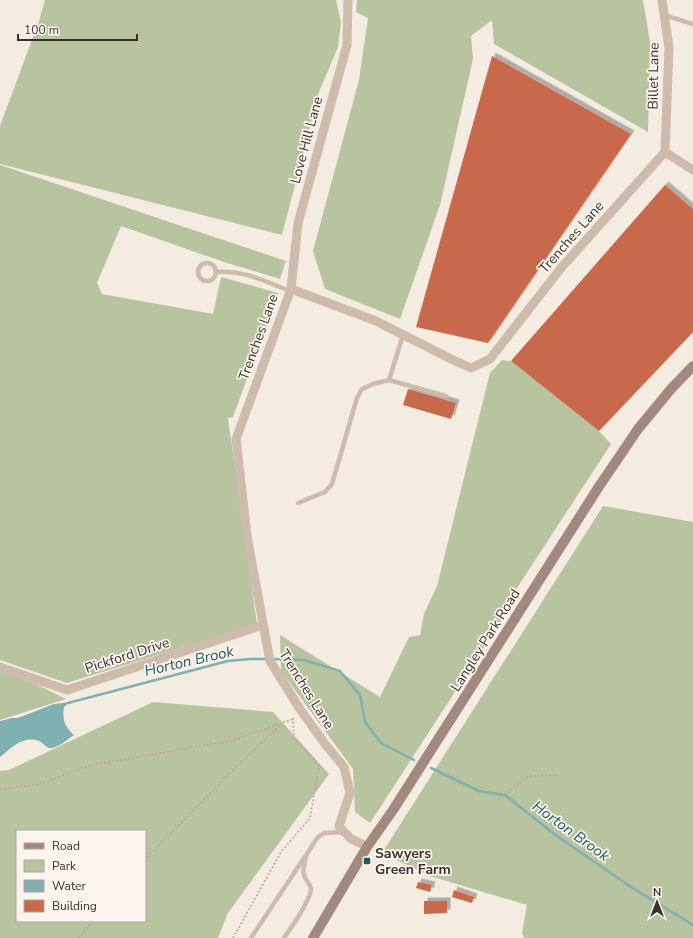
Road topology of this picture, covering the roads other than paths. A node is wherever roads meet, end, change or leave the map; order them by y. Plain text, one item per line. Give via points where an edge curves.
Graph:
1 (348, 0) edge
2 (662, 0) edge
3 (664, 14) junction
4 (693, 24) edge
5 (665, 152) junction
6 (693, 170) edge
7 (216, 272) junction
8 (290, 290) junction
9 (403, 335) junction
10 (693, 366) edge
11 (389, 380) junction
12 (446, 396) dead end
13 (298, 503) dead end
14 (263, 625) junction
15 (0, 666) edge
16 (345, 832) junction
17 (367, 847) junction
18 (307, 853) junction
19 (252, 938) edge
20 (284, 938) edge
21 (313, 938) edge

1 - 8 street, Love Hill Lane via 347,46 298,223
2 - 3 street, Billet Lane
3 - 4 lane
3 - 5 street, Billet Lane via 668,48
5 - 6 street
5 - 9 street, Trenches Lane via 561,268 490,359 472,368
7 - 7 lane via 215,277 207,281 200,277 198,272 202,264 208,263 214,266
7 - 8 lane via 248,274
8 - 9 street, Trenches Lane via 376,321
8 - 14 street, Trenches Lane via 236,439 247,536
9 - 11 lane
10 - 17 main road, Langley Park Road via 638,429 598,488
11 - 12 lane
11 - 13 lane via 362,389 357,398 332,484 325,492
14 - 15 street, Pickford Drive via 67,690
14 - 16 street, Trenches Lane via 269,659 300,710 344,767 350,793 339,826
16 - 17 street via 350,838
16 - 18 lane via 324,833
17 - 21 main road, Langley Park Road
18 - 19 lane
18 - 20 lane via 303,875 311,891

